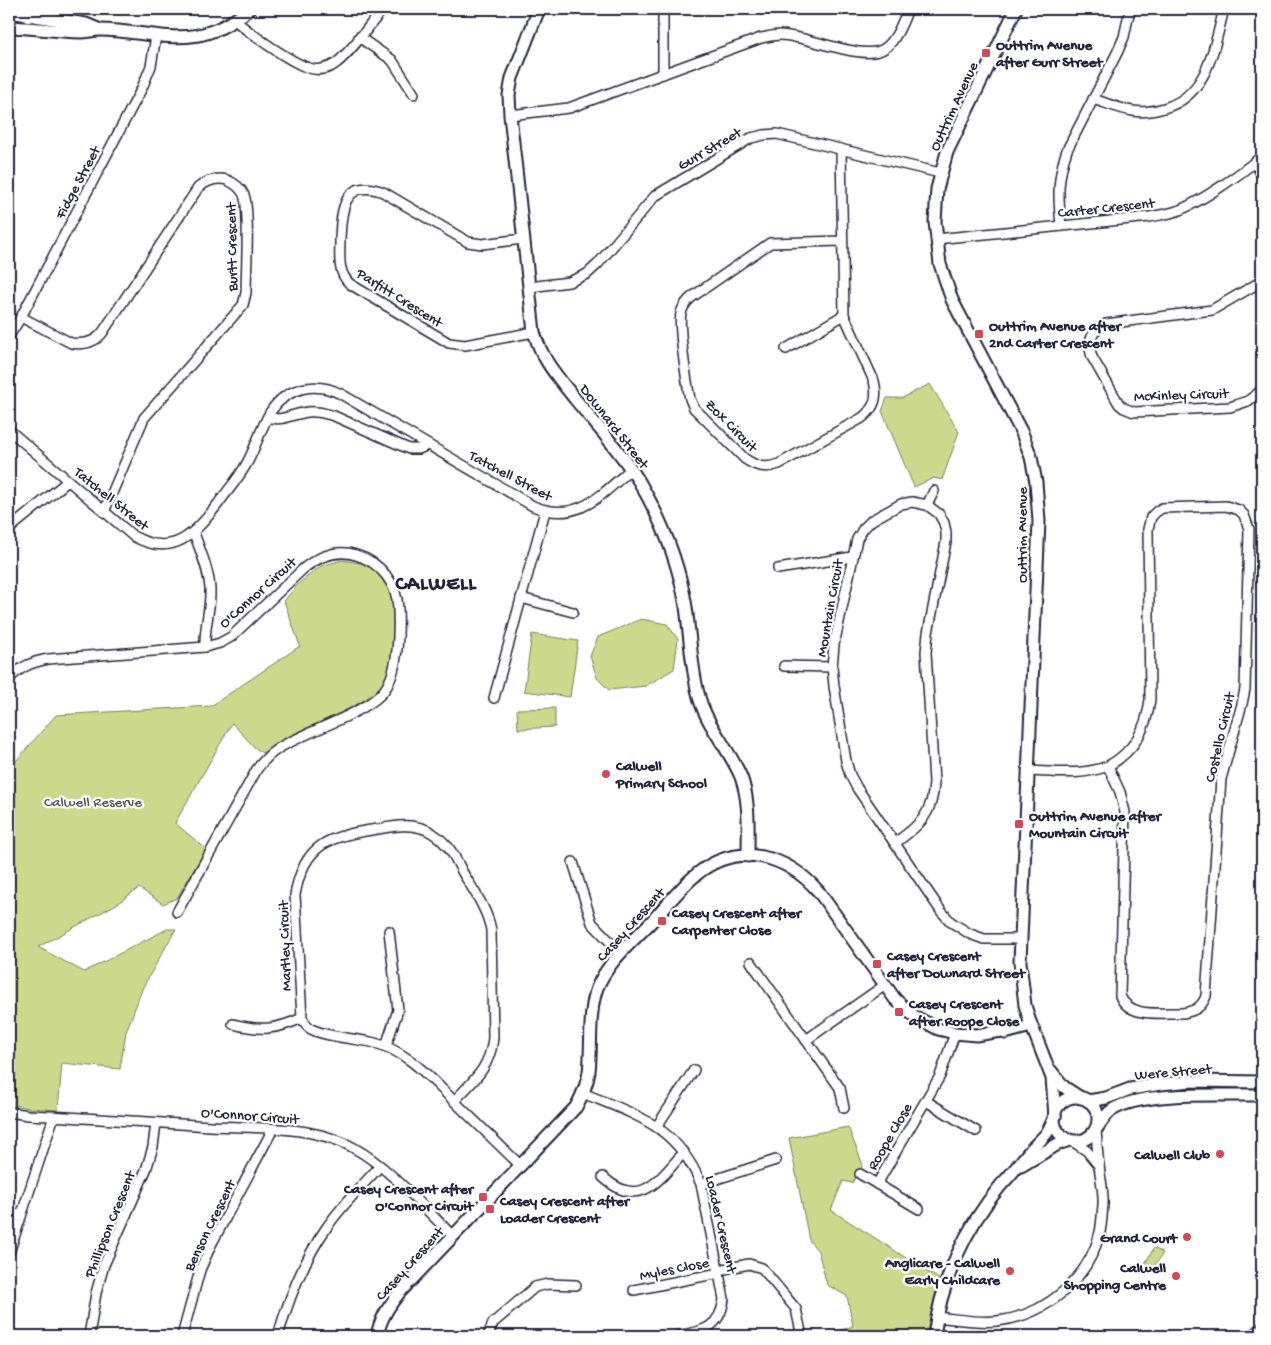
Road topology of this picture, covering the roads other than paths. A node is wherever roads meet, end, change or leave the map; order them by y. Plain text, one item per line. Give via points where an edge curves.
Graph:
1 (248, 9) edge
2 (383, 9) edge
3 (539, 9) edge
4 (663, 9) edge
5 (908, 9) edge
6 (1016, 9) edge
7 (1130, 9) edge
8 (1224, 9) edge
9 (9, 12) edge
10 (25, 12) edge
11 (235, 20) junction
12 (9, 27) edge
13 (98, 30) junction
14 (156, 36) junction
15 (359, 38) junction
16 (663, 74) junction
17 (414, 94) dead end
18 (1093, 99) junction
19 (510, 115) junction
20 (841, 149) junction
21 (1262, 156) edge
22 (1254, 163) junction
23 (940, 173) junction
24 (1262, 175) edge
25 (1061, 226) junction
26 (523, 239) junction
27 (936, 239) junction
28 (842, 241) junction
29 (1262, 281) edge
30 (529, 288) junction
31 (844, 315) junction
32 (21, 317) junction
33 (534, 332) junction
34 (9, 336) edge
35 (786, 349) dead end
36 (1262, 390) edge
37 (268, 417) junction
38 (9, 430) edge
39 (428, 445) junction
40 (631, 469) junction
41 (68, 481) junction
42 (934, 491) dead end
43 (927, 505) junction
44 (545, 511) junction
45 (104, 512) junction
46 (9, 529) edge
47 (194, 533) junction
48 (852, 557) junction
49 (778, 569) dead end
50 (521, 598) junction
51 (574, 612) dead end
52 (205, 647) junction
53 (784, 666) dead end
54 (832, 667) junction
55 (9, 679) edge
56 (494, 698) dead end
57 (1108, 766) junction
58 (1028, 771) junction
59 (895, 843) junction
60 (748, 856) junction
61 (573, 862) dead end
62 (177, 912) dead end
63 (389, 931) dead end
64 (1021, 939) junction
65 (621, 953) junction
66 (751, 962) dead end
67 (885, 985) junction
68 (302, 1018) junction
69 (1030, 1022) junction
70 (233, 1024) dead end
71 (955, 1033) junction
72 (806, 1040) junction
73 (386, 1046) junction
74 (1047, 1065) junction
75 (694, 1070) dead end
76 (1262, 1082) edge
77 (583, 1093) junction
78 (1262, 1095) edge
79 (1085, 1100) junction
80 (454, 1101) junction
81 (926, 1102) junction
82 (844, 1108) dead end
83 (9, 1112) edge
84 (54, 1116) junction
85 (1055, 1116) junction
86 (156, 1122) junction
87 (657, 1126) junction
88 (1096, 1129) junction
89 (273, 1130) junction
90 (976, 1131) dead end
91 (1071, 1141) junction
92 (684, 1152) junction
93 (776, 1160) dead end
94 (380, 1166) junction
95 (521, 1166) junction
96 (1099, 1166) junction
97 (1016, 1170) junction
98 (860, 1174) dead end
99 (603, 1177) dead end
100 (701, 1184) junction
101 (877, 1184) junction
102 (919, 1209) dead end
103 (9, 1212) edge
104 (21, 1216) junction
105 (453, 1236) junction
106 (9, 1253) edge
107 (719, 1272) junction
108 (576, 1285) dead end
109 (634, 1290) dead end
110 (936, 1317) junction
111 (800, 1332) dead end
112 (707, 1333) edge
113 (89, 1336) edge
114 (182, 1336) edge
115 (278, 1336) edge
116 (377, 1336) edge
117 (488, 1336) edge
118 (678, 1336) edge
119 (934, 1336) edge

1 - 11 street
2 - 15 street
3 - 19 street, Downard Street via 512,78
4 - 16 street
5 - 16 street via 892,42 877,53 862,53 794,36 774,35
6 - 23 street, Outtrim Avenue via 951,142
7 - 18 street via 1124,38
8 - 18 street via 1204,76 1178,103 1148,112
9 - 10 street
10 - 13 street via 86,24
11 - 14 street via 198,35
11 - 15 street via 298,64 314,69 335,64
12 - 13 street via 82,32
13 - 14 street
14 - 32 street, Fidge Street via 146,81
15 - 17 street via 392,60
16 - 19 street via 570,108
18 - 25 street via 1061,167 1058,195
19 - 26 street, Downard Street
20 - 23 street, Gurr Street
20 - 28 street, Zox Circuit
20 - 30 street, Gurr Street via 777,134 752,138 655,196 587,274 570,282
21 - 22 street, Carter Crescent
22 - 24 street
22 - 25 street, Carter Crescent via 1177,211
23 - 27 street, Outtrim Avenue via 935,206
25 - 27 street, Carter Crescent
26 - 30 street, Downard Street
26 - 33 street, Parfitt Crescent via 482,244 468,242 383,192 364,189 351,195 343,206 340,266 350,284 449,343 465,345
27 - 58 street, Outtrim Avenue via 943,276 952,300 1022,432 1036,482 1039,521
28 - 31 street, Zox Circuit
28 - 31 street, Zox Circuit via 770,243 686,303 680,323 689,395 694,408 746,459 761,467 779,464 862,418 870,412 877,390
29 - 36 street, McKinley Circuit via 1212,310 1106,324 1094,332 1090,343 1092,357 1119,404 1134,412 1230,407 1248,401
30 - 33 street, Downard Street
31 - 35 street
32 - 34 street, Fidge Street
32 - 45 street, Burtt Crescent via 71,343 93,341 104,332 198,188 206,182 220,179 233,183 243,193 247,207 246,293 243,305 144,418
33 - 40 street, Downard Street via 548,366
37 - 39 street via 283,420 302,413 322,412 408,449
37 - 39 street, Tatchell Street via 290,393 303,388 322,387 341,394
37 - 47 street, Tatchell Street via 239,477
38 - 41 street, Tatchell Street
39 - 44 street, Tatchell Street
40 - 44 street, Tatchell Street via 582,508 564,513
40 - 60 street, Downard Street via 656,512 676,562 686,605 698,695 745,790
41 - 45 street, Tatchell Street
41 - 46 street
42 - 43 street
43 - 48 street, Mountain Circuit via 917,502 901,504 872,520 857,539
43 - 59 street via 939,514 946,532 926,652 934,795 920,824
44 - 50 street
45 - 47 street, Tatchell Street via 133,536 151,544 177,542
47 - 52 street via 210,588
48 - 49 street
48 - 54 street, Mountain Circuit
50 - 51 street
50 - 56 street
52 - 55 street, O'Connor Circuit via 35,661 23,666
52 - 62 street, O'Connor Circuit via 231,637 303,569 327,555 348,554 368,560 385,573 395,591 398,612 395,666 384,691 370,704 282,745 266,757
53 - 54 street
54 - 59 street, Mountain Circuit via 850,775
57 - 57 street, Costello Circuit via 1125,812 1120,996 1125,1005 1138,1012 1191,1012 1206,996 1221,779 1245,689 1248,528 1244,515 1236,508 1166,506 1151,518 1148,529 1148,714 1137,742
57 - 58 street, Costello Circuit via 1080,773
58 - 64 street, Outtrim Avenue
59 - 64 street, Mountain Circuit via 941,910 957,927 984,939
60 - 65 street, Casey Crescent via 719,861 696,875
60 - 67 street, Casey Crescent via 780,861 808,879
61 - 65 street via 592,923
63 - 73 street via 398,1010
64 - 69 street, Outtrim Avenue via 1021,977
65 - 77 street, Casey Crescent via 605,972 595,995 589,1073
66 - 72 street
67 - 71 street, Casey Crescent via 900,1005 914,1016 938,1029
67 - 72 street
68 - 70 street via 268,1029
68 - 73 street via 307,1027 316,1032
68 - 80 street, Martley Circuit via 295,895 308,860 324,844 345,834 402,825 428,831 452,853 487,914 491,930 492,1050 481,1073
69 - 71 street, Casey Crescent via 1005,1032
69 - 74 street, Outtrim Avenue
71 - 81 street, Roope Close via 945,1065
72 - 82 street via 840,1088
73 - 80 street via 411,1060
74 - 79 street, Outtrim Avenue via 1064,1087
74 - 85 street, Outtrim Avenue via 1052,1078
75 - 87 street
76 - 79 street, Were Street via 1161,1084
77 - 87 street, Loader Crescent
77 - 95 street, Casey Crescent via 571,1114
78 - 88 street, Were Street via 1166,1096 1143,1100 1112,1110
79 - 85 street via 1066,1100
79 - 88 street via 1094,1106 1098,1115
80 - 95 street
81 - 90 street, Roope Close
81 - 101 street, Roope Close
83 - 84 street, O'Connor Circuit
84 - 86 street, O'Connor Circuit
84 - 104 street
85 - 91 street via 1057,1130
85 - 97 street via 1047,1133
86 - 89 street, O'Connor Circuit
86 - 113 street, Phillipson Crescent via 146,1170 104,1265
87 - 92 street, Loader Crescent
88 - 91 street via 1086,1139
88 - 96 street
89 - 94 street, O'Connor Circuit via 304,1132 334,1139
89 - 114 street, Benson Crescent via 211,1245
91 - 96 street via 1087,1151
91 - 97 street via 1056,1144
92 - 99 street via 658,1181 644,1190 623,1191
92 - 100 street, Loader Crescent
93 - 100 street
94 - 105 street, O'Connor Circuit
94 - 115 street via 336,1215 310,1252 291,1293
95 - 105 street, Casey Crescent
96 - 110 street via 1103,1190 1100,1231 1086,1266 1072,1284 1056,1298 1022,1316 984,1322
97 - 110 street via 975,1221 944,1288
98 - 101 street, Roope Close
100 - 107 street, Loader Crescent
101 - 102 street, Roope Close
103 - 104 street
104 - 106 street
105 - 116 street, Casey Crescent via 388,1307
107 - 109 street, Myles Close
107 - 111 street, Myles Close via 749,1264 762,1268 796,1309
107 - 112 street, Loader Crescent via 724,1299 722,1309
108 - 117 street via 535,1287 493,1323
110 - 119 street
112 - 118 street, Loader Crescent

